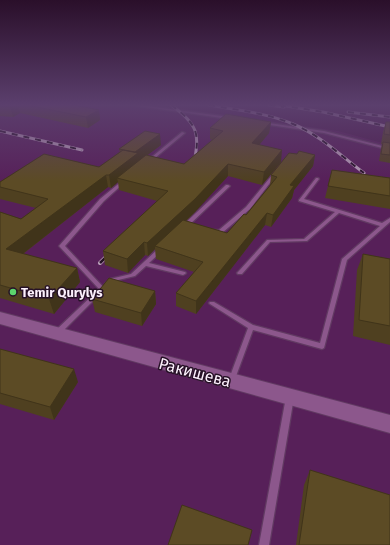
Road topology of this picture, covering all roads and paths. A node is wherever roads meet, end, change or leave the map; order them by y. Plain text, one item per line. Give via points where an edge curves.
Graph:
1 (313, 130) edge
2 (184, 133) dead end
3 (390, 149) edge
4 (143, 166) edge
5 (278, 170) edge
6 (317, 179) dead end
7 (125, 181) edge
8 (228, 186) dead end
9 (339, 211) junction
10 (390, 219) edge
11 (186, 225) junction
12 (383, 225) junction
13 (193, 226) edge
14 (181, 230) edge
15 (213, 231) edge
16 (166, 245) edge
17 (145, 264) junction
18 (240, 272) dead end
19 (183, 273) dead end
20 (102, 289) junction
21 (212, 303) dead end
22 (0, 318) edge
23 (251, 327) junction
24 (56, 334) junction
25 (231, 382) junction
26 (290, 398) junction
27 (390, 424) edge
28 (264, 545) edge

1 - 3 lane
2 - 4 lane
5 - 15 lane via 248,208 220,232
6 - 9 lane via 301,200
7 - 20 lane via 102,200 62,246
8 - 11 lane
9 - 12 lane
9 - 18 lane via 305,240 269,241
10 - 12 lane
11 - 13 lane
11 - 14 lane
12 - 23 lane via 345,260 322,346
16 - 17 lane
17 - 19 lane
17 - 20 lane via 133,276 112,280
20 - 24 lane
21 - 23 lane
22 - 24 street, Ракишева
23 - 25 lane
24 - 25 street, Ракишева
25 - 26 street, Ракишева
26 - 27 street, Ракишева
26 - 28 lane

